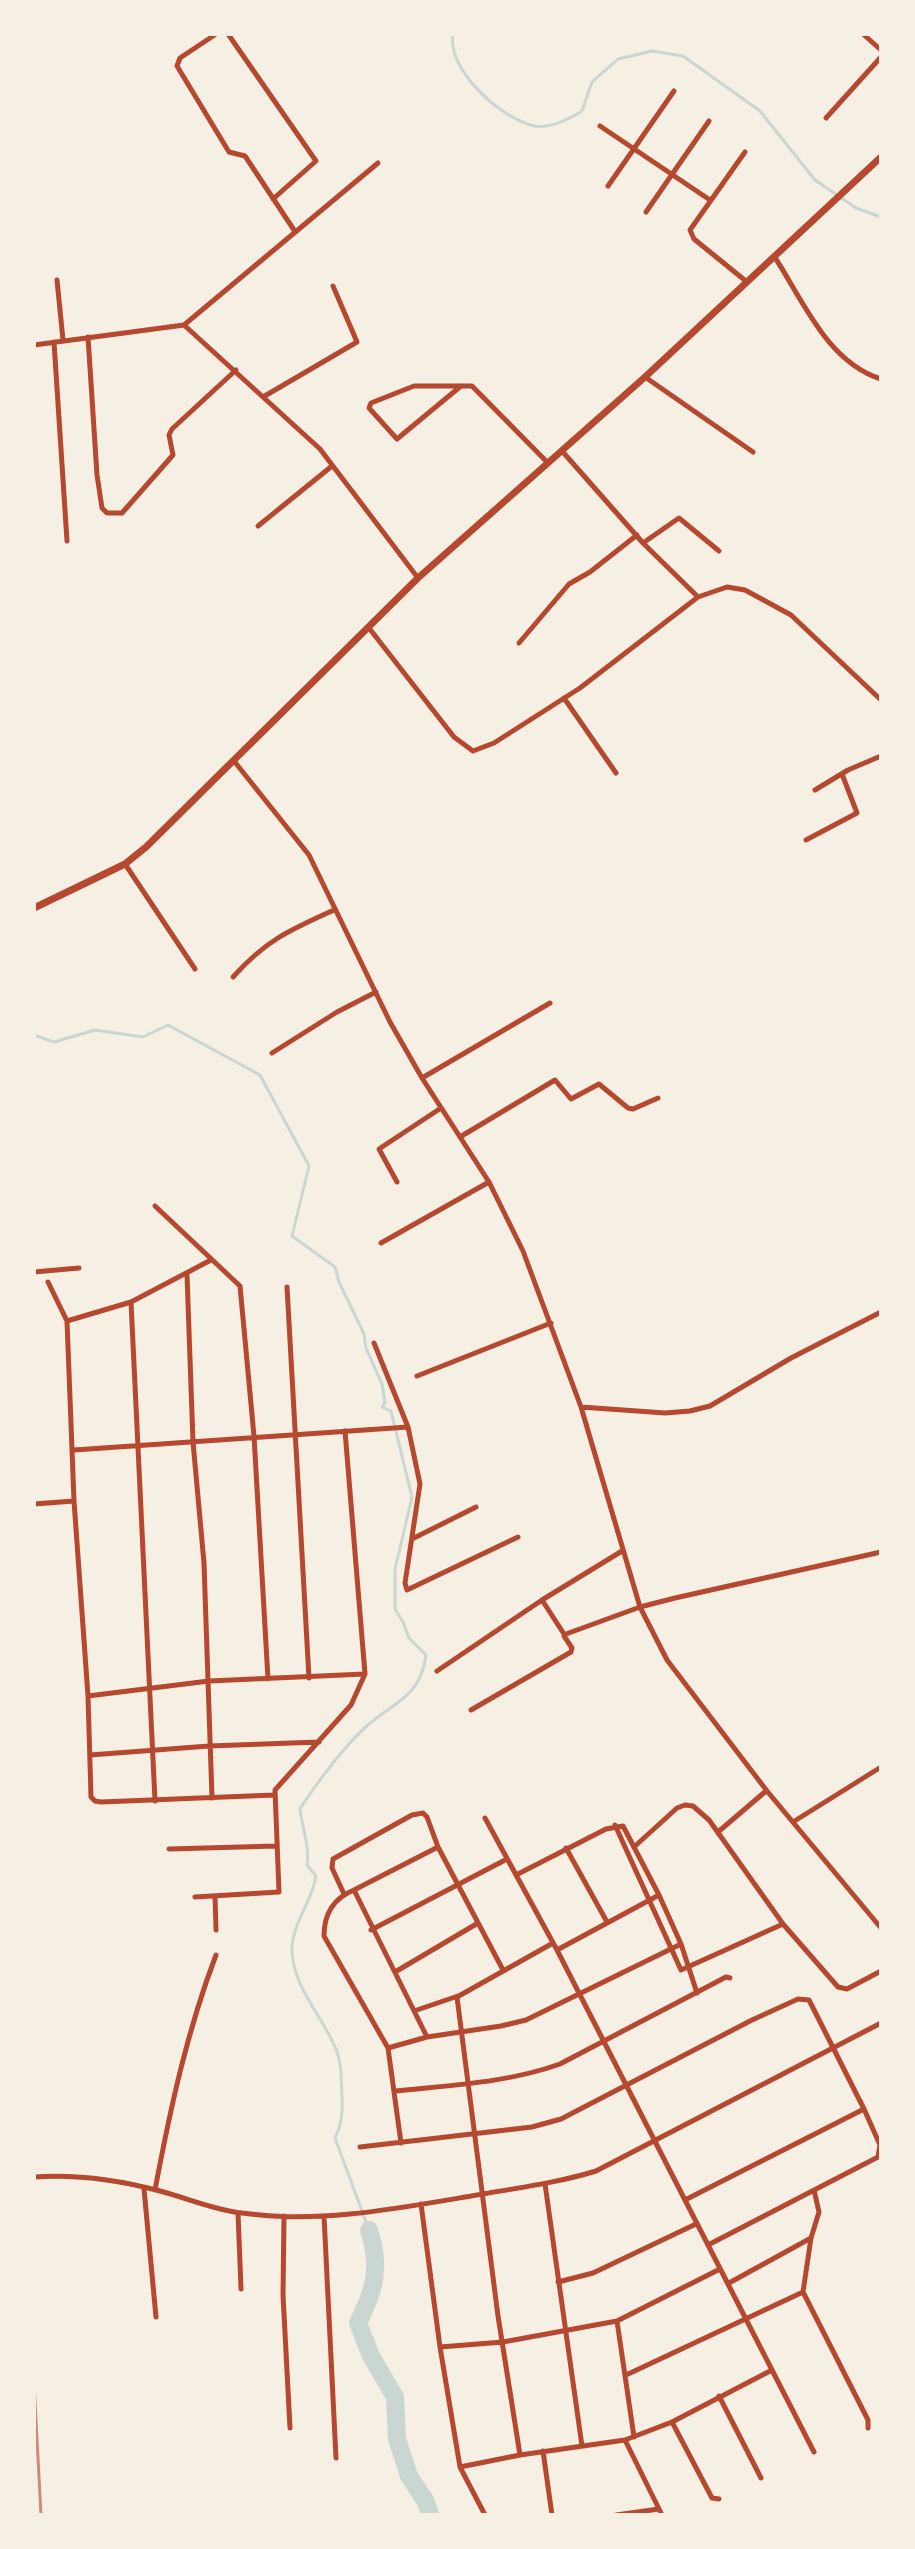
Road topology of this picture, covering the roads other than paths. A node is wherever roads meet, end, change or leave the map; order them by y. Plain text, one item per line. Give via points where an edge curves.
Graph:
1 (216, 34) edge
2 (228, 34) edge
3 (863, 34) edge
4 (881, 50) edge
5 (881, 57) edge
6 (674, 91) dead end
7 (826, 118) dead end
8 (709, 121) dead end
9 (600, 126) dead end
10 (635, 147) junction
11 (745, 152) dead end
12 (881, 157) edge
13 (378, 163) dead end
14 (871, 166) junction
15 (881, 170) edge
16 (674, 174) junction
17 (608, 186) dead end
18 (273, 199) junction
19 (710, 200) junction
20 (646, 212) dead end
21 (294, 230) junction
22 (774, 256) junction
23 (57, 280) dead end
24 (747, 282) junction
25 (333, 286) dead end
26 (184, 325) junction
27 (88, 337) junction
28 (63, 340) junction
29 (54, 342) junction
30 (34, 345) edge
31 (236, 370) junction
32 (645, 377) junction
33 (881, 379) edge
34 (461, 386) junction
35 (263, 397) junction
36 (562, 451) junction
37 (753, 452) dead end
38 (548, 463) junction
39 (332, 466) junction
40 (258, 526) dead end
41 (637, 535) junction
42 (67, 541) dead end
43 (643, 543) junction
44 (719, 551) dead end
45 (418, 578) junction
46 (698, 597) junction
47 (369, 628) junction
48 (519, 643) dead end
49 (564, 698) junction
50 (881, 700) edge
51 (881, 756) edge
52 (234, 761) junction
53 (616, 773) dead end
54 (842, 774) junction
55 (815, 790) dead end
56 (806, 840) dead end
57 (125, 864) junction
58 (34, 908) edge
59 (334, 910) junction
60 (195, 969) dead end
61 (233, 977) dead end
62 (376, 992) junction
63 (550, 1003) dead end
64 (272, 1053) dead end
65 (422, 1078) junction
66 (658, 1098) dead end
67 (441, 1108) junction
68 (460, 1137) junction
69 (397, 1182) dead end
70 (489, 1182) junction
71 (155, 1206) dead end
72 (381, 1243) dead end
73 (211, 1260) junction
74 (79, 1268) dead end
75 (34, 1272) edge
76 (187, 1275) junction
77 (48, 1282) dead end
78 (287, 1287) dead end
79 (131, 1302) junction
80 (881, 1312) edge
81 (67, 1321) junction
82 (551, 1323) junction
83 (374, 1343) dead end
84 (417, 1376) dead end
85 (581, 1407) junction
86 (405, 1427) junction
87 (345, 1431) junction
88 (296, 1435) junction
89 (254, 1436) junction
90 (193, 1442) junction
91 (139, 1446) junction
92 (74, 1450) junction
93 (74, 1501) junction
94 (34, 1504) edge
95 (476, 1507) dead end
96 (518, 1537) dead end
97 (412, 1539) junction
98 (622, 1551) junction
99 (881, 1552) edge
100 (542, 1600) junction
101 (640, 1607) junction
102 (564, 1634) junction
103 (437, 1671) dead end
104 (365, 1674) junction
105 (309, 1678) junction
106 (268, 1679) junction
107 (209, 1681) junction
108 (151, 1688) junction
109 (88, 1696) junction
110 (471, 1710) dead end
111 (320, 1742) junction
112 (209, 1746) junction
113 (153, 1750) junction
114 (90, 1755) junction
115 (881, 1767) edge
116 (767, 1791) junction
117 (274, 1795) junction
118 (212, 1798) junction
119 (155, 1801) junction
120 (485, 1818) dead end
121 (793, 1822) junction
122 (615, 1825) junction
123 (718, 1832) junction
124 (276, 1846) junction
125 (438, 1847) junction
126 (634, 1847) junction
127 (566, 1848) junction
128 (169, 1849) dead end
129 (507, 1859) junction
130 (516, 1875) junction
131 (457, 1885) junction
132 (354, 1890) junction
133 (344, 1894) junction
134 (659, 1895) junction
135 (215, 1896) junction
136 (195, 1897) dead end
137 (651, 1900) junction
138 (607, 1922) junction
139 (478, 1923) junction
140 (783, 1924) junction
141 (881, 1928) edge
142 (216, 1930) dead end
143 (371, 1930) junction
144 (553, 1943) junction
145 (681, 1944) junction
146 (673, 1948) junction
147 (557, 1950) junction
148 (216, 1955) dead end
149 (689, 1967) junction
150 (503, 1970) junction
151 (881, 1971) edge
152 (395, 1972) junction
153 (730, 1978) dead end
154 (697, 1993) junction
155 (580, 1995) junction
156 (458, 1996) junction
157 (414, 2011) junction
158 (881, 2023) edge
159 (461, 2032) junction
160 (427, 2037) junction
161 (602, 2040) junction
162 (388, 2048) junction
163 (834, 2048) junction
164 (467, 2084) junction
165 (625, 2087) junction
166 (395, 2091) junction
167 (864, 2109) junction
168 (474, 2135) junction
169 (654, 2142) junction
170 (401, 2143) junction
171 (360, 2147) dead end
172 (34, 2177) edge
173 (545, 2184) junction
174 (144, 2189) junction
175 (155, 2190) junction
176 (814, 2190) junction
177 (484, 2193) junction
178 (685, 2200) junction
179 (421, 2204) junction
180 (238, 2213) junction
181 (284, 2216) junction
182 (324, 2216) junction
183 (696, 2224) junction
184 (811, 2238) junction
185 (708, 2245) junction
186 (720, 2269) junction
187 (558, 2282) junction
188 (729, 2283) junction
189 (241, 2289) dead end
190 (803, 2292) junction
191 (156, 2317) dead end
192 (746, 2317) junction
193 (617, 2321) junction
194 (566, 2331) junction
195 (503, 2342) junction
196 (440, 2347) junction
197 (772, 2370) junction
198 (626, 2375) junction
199 (719, 2396) junction
200 (672, 2422) junction
201 (290, 2428) dead end
202 (868, 2428) dead end
203 (634, 2437) junction
204 (625, 2440) junction
205 (582, 2446) junction
206 (543, 2451) junction
207 (814, 2452) dead end
208 (520, 2455) junction
209 (336, 2458) dead end
210 (460, 2467) junction
211 (761, 2478) dead end
212 (719, 2499) dead end
213 (661, 2512) edge
214 (485, 2515) edge
215 (552, 2515) edge
216 (616, 2515) edge

1 - 18 street via 180,58 177,66 229,152 245,156
2 - 18 street via 316,161
3 - 4 street
5 - 7 street
6 - 10 street
8 - 16 street
9 - 10 street
10 - 16 street
10 - 17 street
11 - 19 street
12 - 14 main road
13 - 21 street
14 - 15 street
14 - 22 main road
16 - 19 street
16 - 20 street
18 - 21 street
19 - 24 street via 691,225 691,235
21 - 26 street
22 - 24 main road
22 - 33 street via 812,318 846,360
23 - 28 street
24 - 32 main road
25 - 35 street via 357,342
26 - 27 street
26 - 31 street
27 - 28 street
27 - 31 street via 97,475 102,508 112,514 122,513 173,455 172,429
28 - 29 street
29 - 30 street
29 - 42 street
31 - 35 street
32 - 36 main road
32 - 37 street
34 - 34 street via 397,439 369,408 414,386
34 - 38 street via 476,388
35 - 39 street
36 - 38 main road
36 - 41 street
38 - 45 main road
39 - 40 street
39 - 45 street
41 - 43 street
41 - 48 street via 569,584
43 - 44 street via 679,518
43 - 46 street
45 - 47 main road
46 - 49 street
46 - 50 street via 735,587 767,600 791,615
47 - 49 street via 454,737 473,751
47 - 52 main road
49 - 53 street
51 - 54 street
52 - 57 main road
52 - 59 street via 309,855
54 - 55 street
54 - 56 street via 857,813
57 - 58 main road
57 - 60 street
59 - 61 street via 268,942
59 - 62 street
62 - 64 street
62 - 65 street
63 - 65 street
65 - 67 street
66 - 68 street via 628,1108 599,1084 571,1099 555,1080
67 - 68 street
67 - 69 street via 379,1149
68 - 70 street
70 - 72 street
70 - 82 street
71 - 73 street
73 - 76 street
73 - 89 street via 240,1286
74 - 75 street
76 - 79 street
76 - 90 street
77 - 81 street
78 - 88 street
79 - 81 street
79 - 91 street
80 - 85 street via 710,1406 665,1413
81 - 92 street
82 - 84 street
82 - 85 street
83 - 86 street
85 - 98 street
86 - 87 street
86 - 97 street via 420,1489
87 - 88 street
87 - 104 street
88 - 89 street
88 - 105 street
89 - 90 street
89 - 106 street
90 - 91 street
90 - 107 street
91 - 92 street
91 - 108 street
92 - 93 street
93 - 94 street
93 - 109 street
95 - 97 street
96 - 97 street via 407,1590
98 - 100 street
98 - 101 street
99 - 101 street
100 - 102 street
100 - 103 street
101 - 102 street
101 - 116 street via 680,1680
102 - 110 street via 571,1652
104 - 105 street
104 - 111 street via 351,1705
105 - 106 street
106 - 107 street
107 - 108 street
107 - 112 street
108 - 109 street
108 - 113 street
109 - 114 street
111 - 112 street
111 - 117 street
112 - 113 street
112 - 118 street
113 - 114 street
113 - 119 street
114 - 119 street via 95,1801
115 - 121 street
116 - 121 street
116 - 123 street
117 - 118 street
117 - 124 street
118 - 119 street
120 - 129 street
121 - 141 street
122 - 126 street via 625,1827
122 - 127 street
122 - 137 street
123 - 126 street via 685,1805
123 - 140 street
124 - 128 street
124 - 135 street via 279,1892
125 - 131 street
125 - 132 street
125 - 133 street via 427,1817 412,1815 333,1859
126 - 134 street
127 - 130 street
127 - 138 street
129 - 130 street
129 - 131 street
130 - 144 street
131 - 139 street
131 - 143 street
132 - 133 street
132 - 143 street
133 - 162 street via 331,1908 324,1936
134 - 137 street
134 - 145 street
135 - 136 street
135 - 142 street
137 - 138 street
137 - 146 street
138 - 147 street
139 - 150 street
139 - 152 street
140 - 149 street
140 - 151 street via 842,1990
143 - 152 street
144 - 147 street
144 - 150 street
145 - 146 street
145 - 149 street
146 - 149 street via 681,1970
146 - 155 street
147 - 155 street
148 - 175 street via 187,2042
149 - 154 street
150 - 156 street
152 - 157 street
153 - 154 street
154 - 161 street
155 - 159 street via 526,2020
155 - 161 street
156 - 157 street
156 - 159 street
157 - 160 street
158 - 163 street
159 - 160 street
159 - 164 street
160 - 162 street
161 - 164 street via 535,2073
161 - 165 street
162 - 166 street
163 - 165 street via 804,1998
163 - 167 street
163 - 169 street
164 - 166 street
164 - 168 street
165 - 168 street via 561,2119
165 - 169 street
166 - 170 street
167 - 176 street via 880,2145 878,2157
167 - 178 street
168 - 170 street
168 - 177 street
169 - 173 street via 596,2171
169 - 178 street
170 - 171 street
172 - 174 street via 106,2179
173 - 177 street
173 - 187 street
174 - 175 street
174 - 191 street
175 - 180 street
176 - 184 street via 819,2210
176 - 185 street
177 - 179 street
177 - 195 street
178 - 183 street
179 - 182 street
179 - 196 street
180 - 181 street
180 - 189 street
181 - 182 street
181 - 201 street
182 - 209 street
183 - 185 street
183 - 187 street via 593,2273
184 - 188 street
184 - 190 street
185 - 186 street
186 - 188 street
186 - 193 street
187 - 194 street
188 - 192 street
190 - 192 street
190 - 202 street
192 - 197 street
192 - 198 street
193 - 194 street
193 - 198 street
194 - 195 street
194 - 205 street
195 - 196 street
195 - 208 street
196 - 210 street
197 - 199 street
197 - 207 street
198 - 203 street
199 - 200 street
199 - 211 street
200 - 203 street
200 - 212 street via 712,2498
203 - 204 street
204 - 205 street
204 - 213 street
205 - 206 street
206 - 208 street
206 - 215 street
208 - 210 street
210 - 214 street
213 - 216 street

